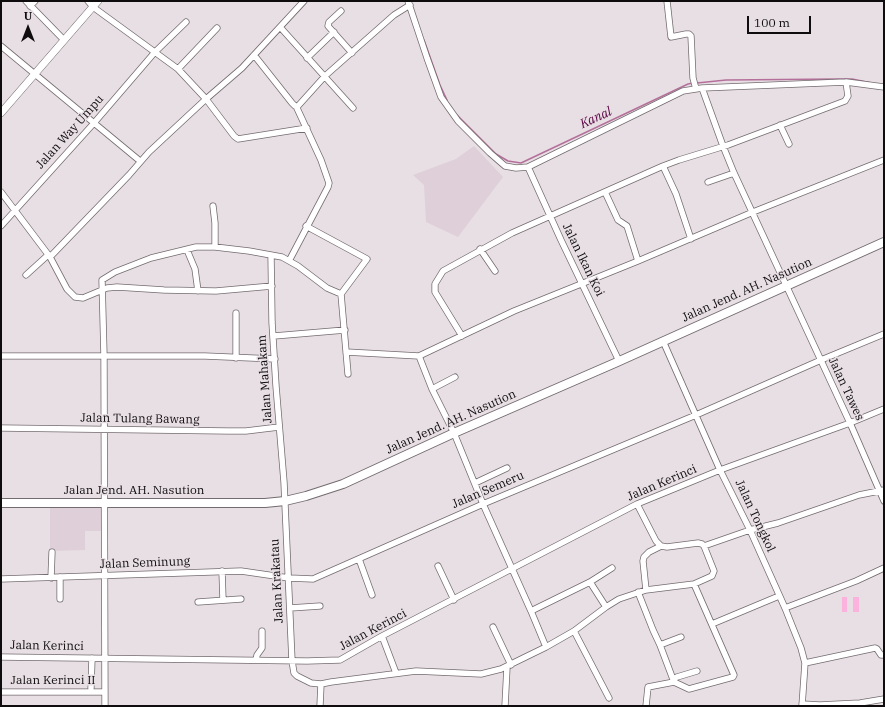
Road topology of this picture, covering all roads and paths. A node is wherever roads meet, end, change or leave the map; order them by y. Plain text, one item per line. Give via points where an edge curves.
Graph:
1 (26, 1) edge
2 (35, 1) edge
3 (88, 1) edge
4 (304, 1) edge
5 (667, 1) edge
6 (409, 3) edge
7 (96, 4) edge
8 (30, 6) junction
9 (341, 11) dead end
10 (186, 22) dead end
11 (280, 27) junction
12 (217, 28) dead end
13 (334, 32) junction
14 (64, 40) junction
15 (1, 46) edge
16 (156, 52) junction
17 (352, 53) junction
18 (254, 56) junction
19 (308, 58) junction
20 (178, 69) junction
21 (35, 74) junction
22 (326, 76) junction
23 (846, 82) junction
24 (884, 87) edge
25 (698, 88) junction
26 (206, 99) junction
27 (296, 106) junction
28 (353, 108) dead end
29 (1, 113) edge
30 (94, 123) junction
31 (780, 125) junction
32 (307, 128) junction
33 (789, 144) dead end
34 (723, 146) junction
35 (884, 160) edge
36 (140, 161) junction
37 (663, 166) junction
38 (528, 167) junction
39 (734, 173) junction
40 (708, 182) dead end
41 (1, 192) edge
42 (605, 192) junction
43 (213, 206) dead end
44 (15, 211) junction
45 (753, 212) junction
46 (550, 216) junction
47 (1, 226) edge
48 (306, 226) junction
49 (691, 240) junction
50 (884, 242) edge
51 (215, 247) junction
52 (187, 250) junction
53 (480, 250) junction
54 (271, 255) junction
55 (49, 256) junction
56 (289, 261) junction
57 (638, 262) junction
58 (495, 271) dead end
59 (26, 275) dead end
60 (582, 283) junction
61 (272, 286) junction
62 (786, 286) junction
63 (103, 290) junction
64 (198, 291) junction
65 (341, 294) junction
66 (236, 313) dead end
67 (345, 330) junction
68 (884, 334) edge
69 (274, 336) junction
70 (462, 336) junction
71 (662, 341) junction
72 (346, 352) junction
73 (1, 356) edge
74 (104, 356) junction
75 (419, 356) junction
76 (236, 358) junction
77 (275, 359) junction
78 (821, 360) junction
79 (619, 361) junction
80 (348, 374) dead end
81 (454, 376) dead end
82 (432, 389) junction
83 (884, 409) edge
84 (696, 415) junction
85 (850, 423) junction
86 (279, 427) junction
87 (1, 428) edge
88 (104, 429) junction
89 (454, 433) junction
90 (507, 468) dead end
91 (720, 470) junction
92 (475, 483) junction
93 (882, 491) edge
94 (285, 501) junction
95 (884, 501) edge
96 (1, 502) edge
97 (104, 502) junction
98 (483, 504) junction
99 (637, 504) junction
100 (750, 530) junction
101 (661, 546) junction
102 (704, 546) junction
103 (52, 552) dead end
104 (359, 559) junction
105 (438, 566) dead end
106 (612, 568) dead end
107 (884, 568) edge
108 (513, 569) junction
109 (222, 571) junction
110 (105, 576) junction
111 (60, 577) junction
112 (52, 578) junction
113 (289, 578) junction
114 (1, 579) edge
115 (590, 582) junction
116 (694, 584) junction
117 (646, 590) junction
118 (638, 592) junction
119 (372, 594) dead end
120 (779, 596) junction
121 (60, 599) dead end
122 (241, 599) dead end
123 (223, 600) junction
124 (454, 600) junction
125 (198, 602) dead end
126 (320, 606) dead end
127 (606, 607) junction
128 (290, 608) junction
129 (785, 608) junction
130 (531, 611) junction
131 (712, 624) junction
132 (493, 627) dead end
133 (262, 631) dead end
134 (574, 631) junction
135 (382, 636) junction
136 (681, 637) dead end
137 (660, 645) junction
138 (546, 647) junction
139 (884, 655) edge
140 (1, 657) edge
141 (92, 658) junction
142 (106, 658) junction
143 (256, 660) junction
144 (292, 661) junction
145 (805, 663) junction
146 (509, 666) junction
147 (697, 671) dead end
148 (396, 673) junction
149 (674, 682) junction
150 (321, 684) junction
151 (91, 688) dead end
152 (1, 692) edge
153 (105, 692) junction
154 (609, 698) dead end
155 (884, 700) edge
156 (802, 705) edge
157 (829, 705) edge
158 (105, 706) edge
159 (320, 706) edge
160 (505, 706) edge
161 (646, 706) edge

1 - 8 street
2 - 8 street
3 - 7 street
4 - 11 street
5 - 25 street, Jalan Tawes via 671,37 686,34 691,36 693,78
6 - 17 street
6 - 38 street via 441,97 458,121 505,166
7 - 14 main road
7 - 16 street
8 - 14 street
9 - 13 street via 328,24
10 - 16 street, Jalan Way Umpu
11 - 18 street
11 - 19 street
12 - 20 street
13 - 17 street
13 - 19 street
14 - 21 main road
15 - 21 street
16 - 20 street
16 - 30 street, Jalan Way Umpu
17 - 22 street
18 - 26 street
18 - 27 street
19 - 22 street
20 - 26 street
21 - 29 main road
21 - 30 street
22 - 27 street
22 - 28 street
23 - 24 street
23 - 25 street
23 - 31 street via 848,96 845,101
25 - 34 street, Jalan Tawes
25 - 38 street via 684,92
26 - 32 street via 238,139
26 - 36 street
27 - 32 street
30 - 36 street
30 - 44 street, Jalan Way Umpu
31 - 33 street
31 - 34 street
32 - 48 street via 329,183
34 - 37 street
34 - 39 street, Jalan Tawes
35 - 45 street
36 - 55 street via 130,175
37 - 42 street
37 - 49 street via 676,194
38 - 46 street, Jalan Ikan Koi
39 - 40 street
39 - 45 street, Jalan Tawes
41 - 44 street
42 - 46 street
42 - 57 street via 618,220 627,226
43 - 51 street
44 - 47 street, Jalan Way Umpu
44 - 55 street
45 - 49 street
45 - 62 street, Jalan Tawes
46 - 53 street
46 - 60 street, Jalan Ikan Koi
48 - 56 street
48 - 65 street via 366,259
49 - 57 street
50 - 62 highway, Jalan Jend. AH. Nasution
51 - 52 street via 196,247
51 - 54 street
52 - 63 street via 144,260 115,272 103,279
52 - 64 street via 195,268
53 - 58 street
53 - 70 street via 443,271 435,284 435,292
54 - 56 street
54 - 61 street, Jalan Mahakam
55 - 59 street
55 - 63 street via 67,289 75,297 83,298
56 - 65 street via 327,288
57 - 60 street
60 - 70 street via 504,315
60 - 79 street, Jalan Ikan Koi
61 - 64 street
61 - 69 street, Jalan Mahakam
62 - 71 highway, Jalan Jend. AH. Nasution
62 - 78 street, Jalan Tawes
63 - 64 street via 118,287
63 - 74 street
65 - 67 street
66 - 76 street
67 - 69 street
67 - 72 street
68 - 78 street, Jalan Semeru
69 - 77 street, Jalan Mahakam
70 - 75 street
71 - 79 highway, Jalan Jend. AH. Nasution
71 - 84 street, Jalan Tongkol
72 - 75 street
72 - 80 street
73 - 74 street
74 - 76 street
74 - 88 street
75 - 82 street
76 - 77 street
77 - 86 street, Jalan Mahakam
78 - 84 street, Jalan Semeru
78 - 85 street, Jalan Tawes
79 - 89 highway, Jalan Jend. AH. Nasution
81 - 82 street
82 - 89 street
83 - 85 street, Jalan Kerinci
84 - 91 street, Jalan Tongkol
84 - 98 street, Jalan Semeru
85 - 91 street, Jalan Kerinci
85 - 93 street, Jalan Tawes
86 - 88 street, Jalan Tulang Bawang via 246,431
86 - 94 street, Jalan Mahakam
87 - 88 street, Jalan Tulang Bawang
88 - 97 street
89 - 92 street
89 - 94 highway, Jalan Jend. AH. Nasution via 343,484
90 - 92 street
91 - 99 street, Jalan Kerinci
91 - 100 street, Jalan Tongkol
92 - 98 street
93 - 95 street, Jalan Tawes
93 - 100 street via 859,495
94 - 97 highway, Jalan Jend. AH. Nasution
94 - 113 street, Jalan Krakatau
96 - 97 highway, Jalan Jend. AH. Nasution
97 - 110 street
98 - 104 street, Jalan Semeru
98 - 108 street
99 - 101 street
99 - 108 street, Jalan Kerinci
100 - 102 street
100 - 120 street, Jalan Tongkol
101 - 102 street via 698,543
101 - 117 street via 644,557
102 - 116 street via 714,574
103 - 112 street
104 - 113 street, Jalan Semeru via 313,579
104 - 119 street
105 - 124 street
106 - 115 street
107 - 129 street
108 - 124 street, Jalan Kerinci
108 - 130 street
109 - 110 street, Jalan Seminung
109 - 113 street, Jalan Seminung via 246,571
109 - 123 street
110 - 111 street, Jalan Seminung
110 - 142 street
111 - 112 street, Jalan Seminung
111 - 121 street
112 - 114 street, Jalan Seminung
113 - 128 street, Jalan Krakatau
115 - 127 street
115 - 130 street
116 - 117 street
116 - 131 street
117 - 118 street
118 - 127 street
118 - 137 street
120 - 129 street, Jalan Tongkol
120 - 131 street
122 - 123 street
123 - 125 street
124 - 135 street, Jalan Kerinci
126 - 128 street
127 - 134 street
128 - 144 street, Jalan Krakatau
129 - 145 street, Jalan Tongkol
130 - 138 street
131 - 149 street via 734,676 689,689
132 - 146 street
133 - 143 street via 262,648
134 - 138 street
134 - 154 street
135 - 144 street, Jalan Kerinci via 340,660
135 - 148 street
136 - 137 street
137 - 149 street
138 - 146 street
139 - 145 street via 875,648
140 - 141 street, Jalan Kerinci
141 - 142 street, Jalan Kerinci
141 - 151 street
142 - 143 street, Jalan Kerinci
142 - 153 street
143 - 144 street, Jalan Kerinci
144 - 150 street via 297,676
145 - 156 street, Jalan Tongkol
146 - 148 street via 481,674 423,671
146 - 160 street
147 - 149 street via 674,678
148 - 150 street
149 - 161 street via 648,687
150 - 159 street
152 - 153 street, Jalan Kerinci II
153 - 158 street
155 - 157 street
156 - 157 street

